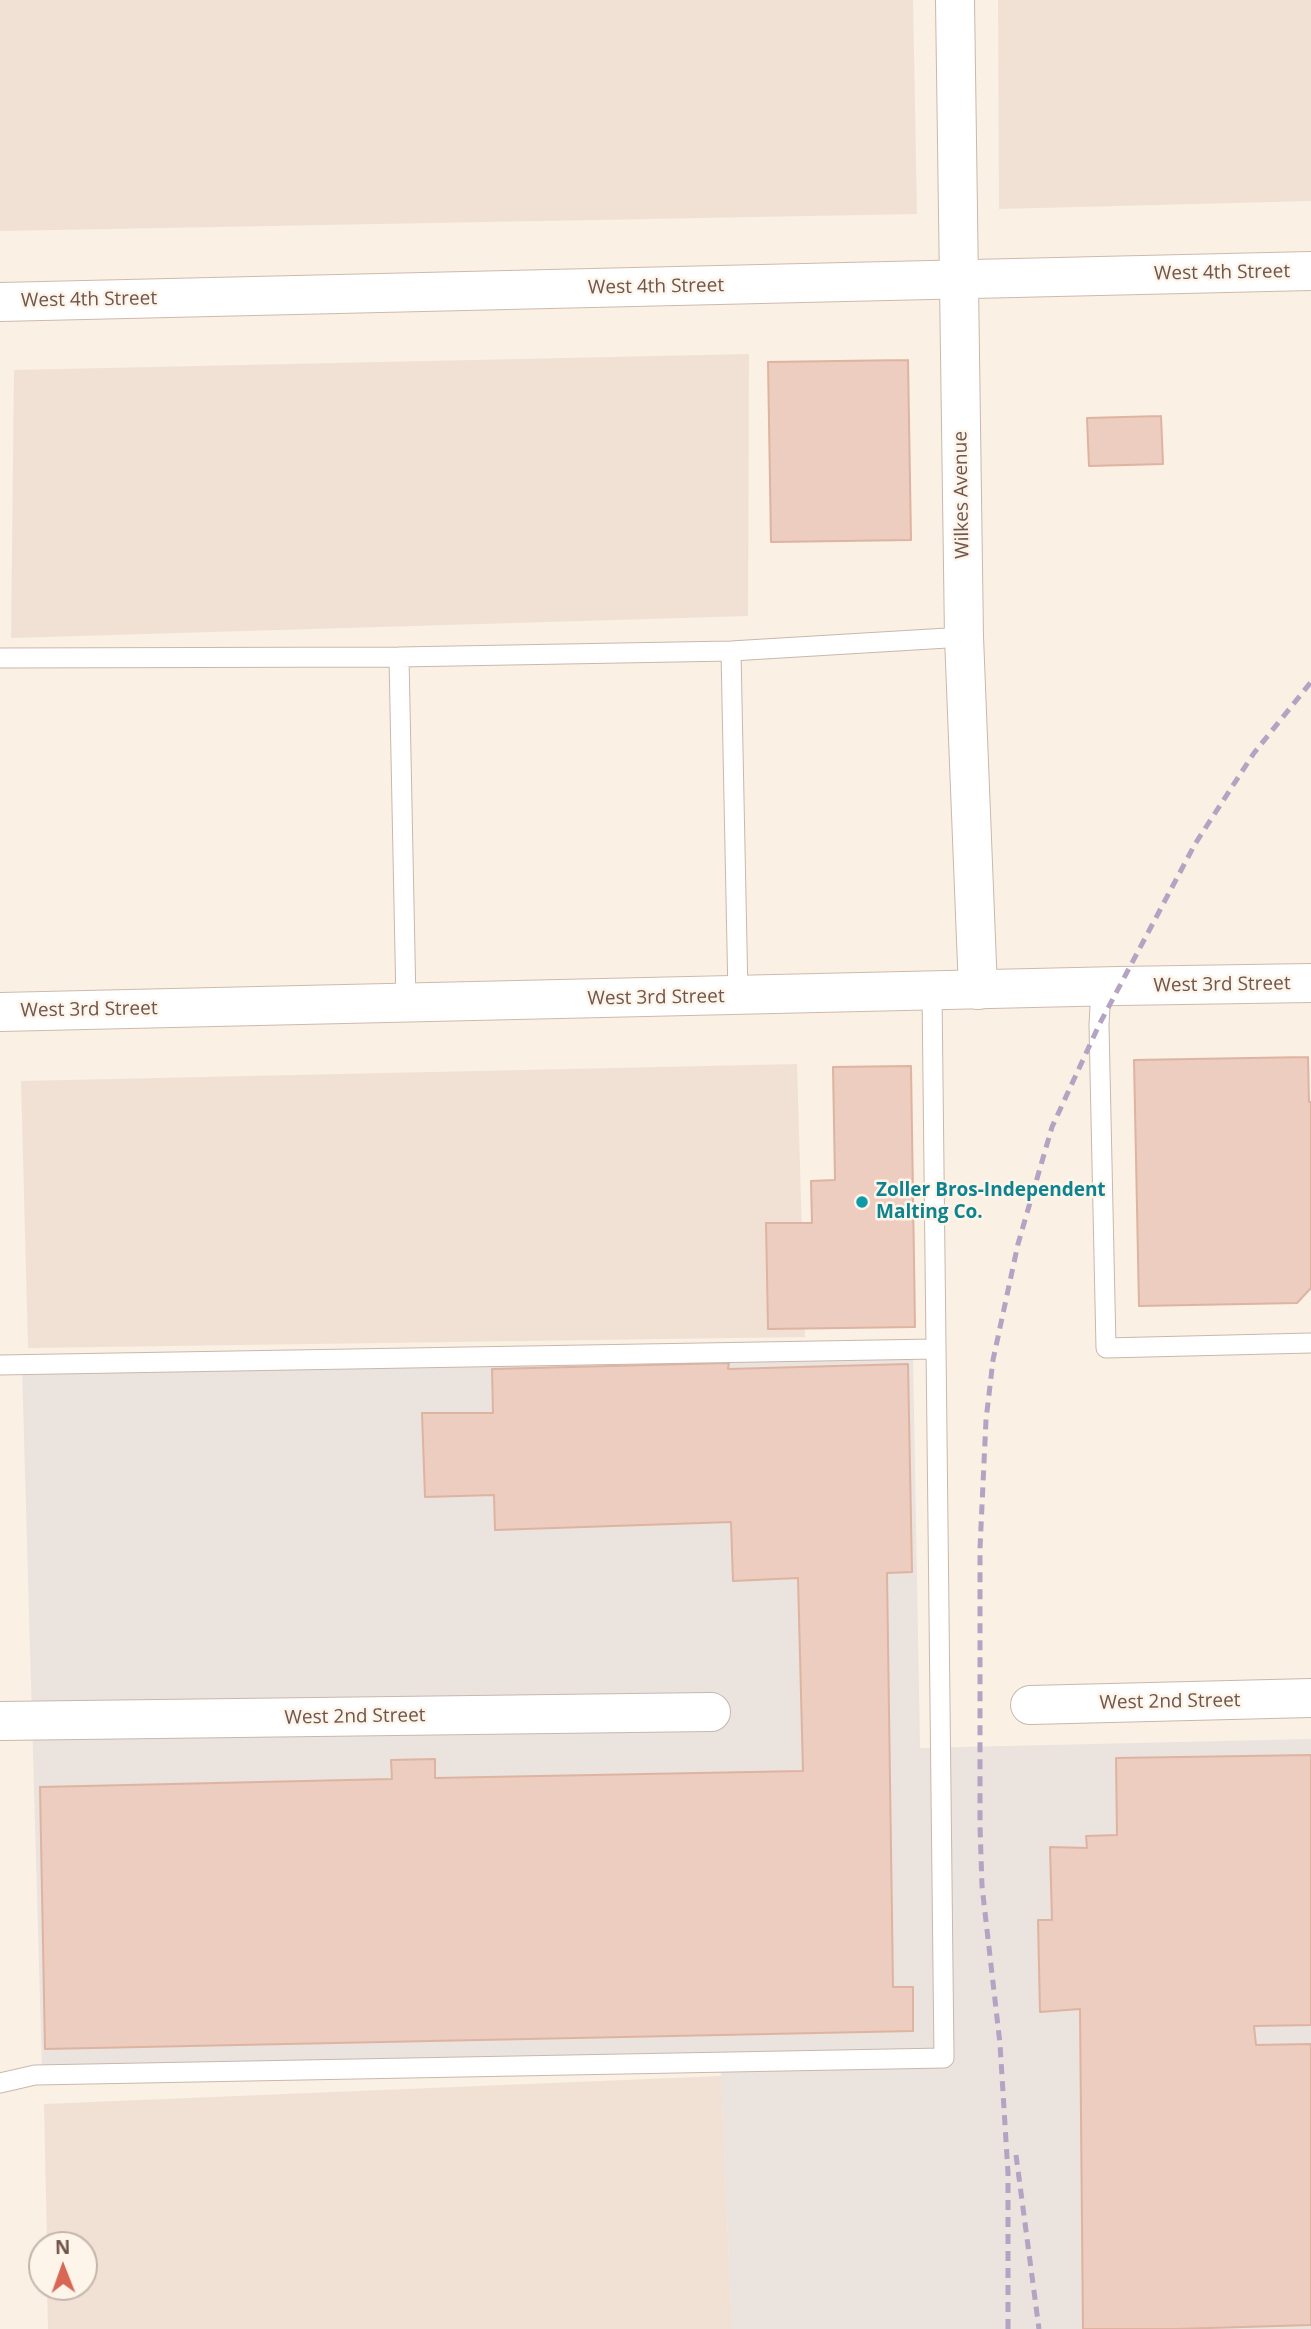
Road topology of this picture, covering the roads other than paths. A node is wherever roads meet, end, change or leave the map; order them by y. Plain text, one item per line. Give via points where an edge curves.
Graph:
1 (955, 0) edge
2 (1311, 271) edge
3 (958, 280) junction
4 (0, 302) edge
5 (964, 637) junction
6 (731, 651) junction
7 (399, 657) junction
8 (0, 658) edge
9 (1311, 983) edge
10 (1101, 987) junction
11 (978, 990) junction
12 (932, 991) junction
13 (738, 996) junction
14 (406, 1003) junction
15 (0, 1012) edge
16 (1311, 1343) edge
17 (935, 1349) junction
18 (0, 1365) edge
19 (1311, 1698) edge
20 (1030, 1705) dead end
21 (711, 1712) dead end
22 (0, 1721) edge
23 (0, 2083) edge

1 - 3 main road, Wilkes Avenue
2 - 3 main road, West 4th Street
3 - 4 main road, West 4th Street
3 - 5 main road, Wilkes Avenue
5 - 6 lane
5 - 11 main road, Wilkes Avenue
6 - 7 lane
6 - 13 lane
7 - 8 lane
7 - 14 lane
9 - 10 main road, West 3rd Street
10 - 11 main road, West 3rd Street
10 - 16 lane via 1106,1348
11 - 12 main road, West 3rd Street
12 - 13 main road, West 3rd Street
12 - 17 lane
13 - 14 main road, West 3rd Street
14 - 15 main road, West 3rd Street
17 - 18 lane
17 - 23 lane via 944,2058 35,2075
19 - 20 main road, West 2nd Street
21 - 22 main road, West 2nd Street

